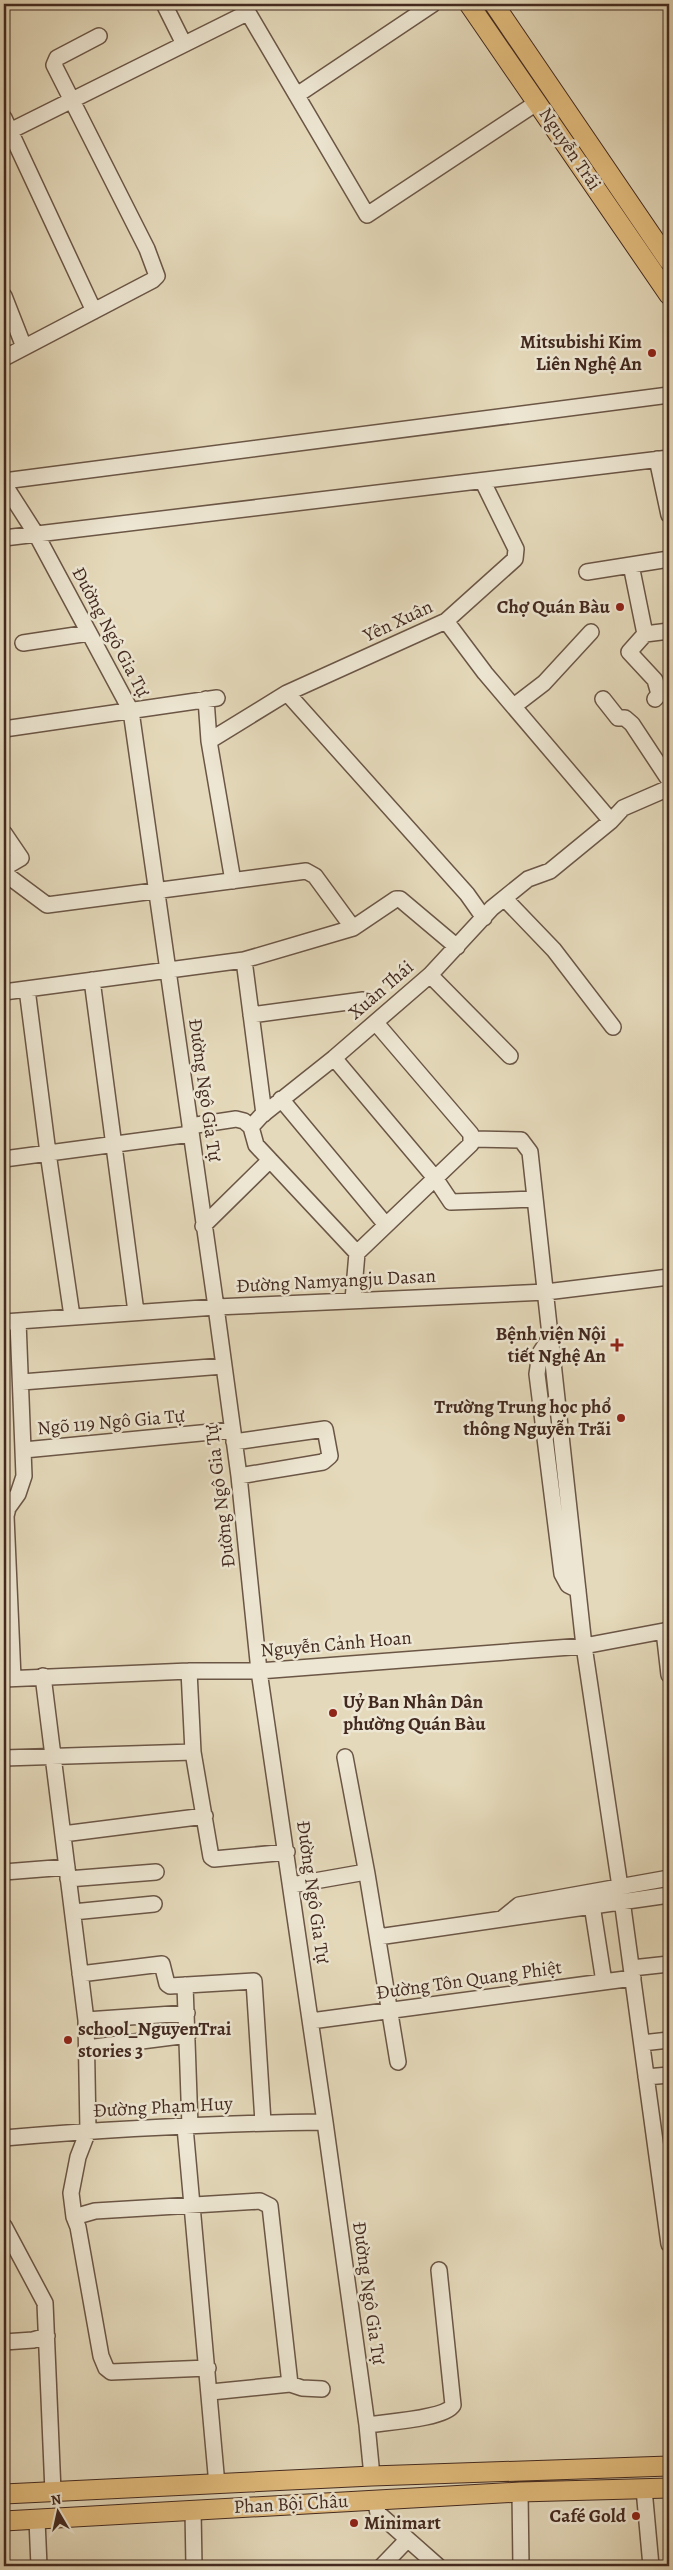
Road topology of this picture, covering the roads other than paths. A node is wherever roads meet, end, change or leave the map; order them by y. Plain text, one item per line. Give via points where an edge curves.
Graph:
1 (164, 4) edge
2 (433, 4) edge
3 (469, 4) edge
4 (494, 4) edge
5 (245, 8) edge
6 (99, 36) dead end
7 (184, 44) junction
8 (554, 91) junction
9 (297, 96) junction
10 (72, 99) junction
11 (538, 102) junction
12 (6, 128) edge
13 (669, 261) edge
14 (4, 296) edge
15 (669, 296) edge
16 (94, 311) junction
17 (24, 348) junction
18 (4, 358) edge
19 (669, 395) edge
20 (663, 459) edge
21 (483, 482) junction
22 (4, 483) edge
23 (669, 514) edge
24 (36, 534) junction
25 (4, 538) edge
26 (669, 559) edge
27 (631, 565) junction
28 (587, 572) dead end
29 (446, 621) junction
30 (669, 631) edge
31 (591, 632) dead end
32 (89, 633) junction
33 (645, 634) junction
34 (23, 643) dead end
35 (287, 693) junction
36 (654, 698) dead end
37 (603, 699) dead end
38 (514, 706) junction
39 (131, 711) junction
40 (4, 729) edge
41 (209, 741) junction
42 (669, 780) edge
43 (669, 788) edge
44 (611, 821) junction
45 (4, 833) edge
46 (4, 868) edge
47 (4, 873) edge
48 (232, 881) junction
49 (158, 891) junction
50 (505, 899) junction
51 (484, 918) junction
52 (352, 928) junction
53 (457, 948) junction
54 (244, 960) junction
55 (168, 969) junction
56 (430, 974) junction
57 (92, 980) junction
58 (27, 989) junction
59 (4, 992) edge
60 (363, 1000) dead end
61 (251, 1015) junction
62 (376, 1022) junction
63 (613, 1027) dead end
64 (510, 1056) dead end
65 (334, 1058) junction
66 (282, 1100) junction
67 (264, 1114) junction
68 (251, 1127) junction
69 (191, 1130) junction
70 (473, 1139) junction
71 (113, 1144) junction
72 (48, 1153) junction
73 (4, 1159) edge
74 (270, 1160) junction
75 (436, 1178) junction
76 (535, 1199) junction
77 (386, 1225) junction
78 (203, 1226) junction
79 (357, 1253) junction
80 (669, 1277) edge
81 (544, 1292) junction
82 (354, 1300) junction
83 (216, 1307) junction
84 (136, 1312) junction
85 (72, 1316) junction
86 (11, 1321) edge
87 (549, 1339) junction
88 (223, 1366) junction
89 (22, 1382) junction
90 (558, 1418) junction
91 (536, 1421) junction
92 (233, 1436) junction
93 (24, 1450) junction
94 (239, 1476) junction
95 (578, 1590) junction
96 (666, 1631) edge
97 (584, 1646) junction
98 (189, 1670) junction
99 (260, 1671) junction
100 (669, 1675) edge
101 (43, 1676) junction
102 (8, 1679) edge
103 (193, 1752) junction
104 (53, 1756) junction
105 (345, 1757) dead end
106 (4, 1758) edge
107 (204, 1816) junction
108 (63, 1834) junction
109 (287, 1852) junction
110 (4, 1872) edge
111 (156, 1872) dead end
112 (68, 1873) junction
113 (367, 1874) junction
114 (669, 1878) edge
115 (292, 1885) junction
116 (622, 1894) junction
117 (669, 1895) edge
118 (154, 1904) dead end
119 (592, 1905) junction
120 (73, 1912) junction
121 (501, 1920) junction
122 (378, 1937) junction
123 (669, 1964) edge
124 (632, 1973) junction
125 (80, 1974) junction
126 (604, 1982) junction
127 (185, 1985) junction
128 (389, 2011) junction
129 (187, 2013) junction
130 (86, 2020) junction
131 (311, 2021) junction
132 (188, 2035) junction
133 (669, 2040) edge
134 (642, 2043) junction
135 (87, 2048) junction
136 (398, 2062) dead end
137 (669, 2075) edge
138 (646, 2077) junction
139 (263, 2122) junction
140 (325, 2122) junction
141 (188, 2127) junction
142 (88, 2131) junction
143 (4, 2138) edge
144 (193, 2203) junction
145 (74, 2217) junction
146 (4, 2226) edge
147 (669, 2244) edge
148 (439, 2270) dead end
149 (47, 2336) junction
150 (4, 2342) edge
151 (208, 2368) junction
152 (290, 2384) junction
153 (322, 2389) dead end
154 (210, 2392) junction
155 (367, 2425) junction
156 (669, 2466) edge
157 (538, 2470) junction
158 (372, 2476) junction
159 (217, 2485) junction
160 (669, 2488) edge
161 (644, 2489) junction
162 (116, 2490) junction
163 (53, 2492) junction
164 (520, 2492) junction
165 (539, 2492) junction
166 (4, 2494) edge
167 (375, 2500) junction
168 (193, 2510) junction
169 (118, 2514) junction
170 (4, 2520) edge
171 (37, 2520) junction
172 (407, 2540) junction
173 (39, 2566) edge
174 (194, 2566) edge
175 (382, 2566) edge
176 (438, 2566) edge
177 (521, 2566) edge
178 (651, 2566) edge

1 - 7 street
2 - 9 street
3 - 11 main road, Nguyễn Trãi
4 - 8 main road
5 - 7 street
5 - 9 street
6 - 10 street via 55,60 55,67
7 - 10 street
8 - 11 main road
8 - 13 main road
9 - 11 street via 367,215
10 - 12 street
10 - 16 street via 157,273 153,280
11 - 15 main road, Nguyễn Trãi
12 - 16 street
14 - 17 street
16 - 17 street
17 - 18 street
19 - 22 street
20 - 21 street
20 - 23 street
21 - 24 street
21 - 29 street, Yên Xuân via 517,554
22 - 24 street, Đường Ngô Gia Tự
24 - 25 street
24 - 32 street, Đường Ngô Gia Tự
26 - 27 street
27 - 28 street
27 - 33 street
29 - 35 street, Yên Xuân
29 - 38 street
30 - 33 street
31 - 38 street via 544,683
32 - 34 street
32 - 39 street, Đường Ngô Gia Tự
33 - 36 street via 629,652 655,680 659,694
35 - 41 street, Yên Xuân
35 - 51 street
37 - 42 street via 618,718 625,718 632,724
38 - 44 street
39 - 40 street
39 - 41 street via 211,699
39 - 49 street, Đường Ngô Gia Tự
41 - 48 street
43 - 44 street, Xuân Thái via 623,808
44 - 50 street, Xuân Thái via 550,870 528,879
45 - 46 street via 21,858
47 - 49 street via 47,904
48 - 49 street
48 - 52 street via 310,872
49 - 55 street, Đường Ngô Gia Tự
50 - 51 street, Xuân Thái
50 - 63 street via 540,934
51 - 53 street, Xuân Thái
52 - 53 street via 389,902 400,899
52 - 54 street
53 - 56 street, Xuân Thái
54 - 55 street
54 - 61 street
55 - 57 street
55 - 69 street, Đường Ngô Gia Tự
56 - 62 street, Xuân Thái
56 - 64 street
57 - 58 street
57 - 71 street
58 - 59 street
58 - 72 street
60 - 61 street
61 - 67 street
62 - 65 street, Xuân Thái
62 - 70 street
65 - 66 street, Xuân Thái
65 - 75 street
66 - 67 street, Xuân Thái
66 - 77 street
67 - 68 street, Xuân Thái
68 - 69 street via 236,1119
68 - 74 street via 256,1145
69 - 71 street
69 - 78 street, Đường Ngô Gia Tự
70 - 75 street
70 - 76 street via 521,1140 530,1152
71 - 72 street
71 - 84 street
72 - 73 street
72 - 85 street
74 - 78 street
74 - 79 street
75 - 76 street via 451,1202
75 - 77 street
76 - 81 street
77 - 79 street
78 - 83 street, Đường Ngô Gia Tự
79 - 82 street
80 - 81 street, Đường Namyangju Dasan
81 - 82 street, Đường Namyangju Dasan
81 - 87 street
82 - 83 street, Đường Namyangju Dasan
83 - 84 street, Đường Namyangju Dasan
83 - 88 street, Đường Ngô Gia Tự
84 - 85 street, Đường Namyangju Dasan
85 - 86 street, Đường Namyangju Dasan
86 - 89 street
87 - 90 street
87 - 91 street via 540,1353
88 - 89 street
88 - 92 street, Đường Ngô Gia Tự
89 - 93 street
90 - 91 street
90 - 95 street
91 - 95 street via 562,1574 568,1586
92 - 93 street, Ngõ 119 Ngô Gia Tự
92 - 94 street, Đường Ngô Gia Tự
92 - 94 street, Ngõ 119 Ngô Gia Tự via 325,1429 330,1456 323,1462
93 - 102 street via 24,1476 6,1516
94 - 99 street, Đường Ngô Gia Tự
95 - 97 street
96 - 97 street, Nguyễn Cảnh Hoan
96 - 100 street
97 - 99 street, Nguyễn Cảnh Hoan
97 - 116 street
98 - 99 street, Nguyễn Cảnh Hoan
98 - 101 street, Nguyễn Cảnh Hoan
98 - 103 street
99 - 109 street, Đường Ngô Gia Tự
101 - 102 street, Nguyễn Cảnh Hoan
101 - 104 street
103 - 104 street
103 - 107 street
104 - 106 street
104 - 108 street
105 - 113 street
107 - 108 street
107 - 109 street via 212,1859
108 - 112 street
109 - 115 street, Đường Ngô Gia Tự
110 - 112 street
111 - 112 street
112 - 120 street
113 - 115 street
113 - 122 street
114 - 116 street
115 - 131 street, Đường Ngô Gia Tự
116 - 117 street
116 - 119 street
116 - 121 street via 520,1905
116 - 124 street
118 - 120 street
119 - 121 street
119 - 126 street
120 - 125 street
121 - 122 street
122 - 128 street
123 - 124 street, Đường Tôn Quang Phiệt
124 - 126 street, Đường Tôn Quang Phiệt
124 - 134 street
125 - 127 street via 162,1964 167,1985
125 - 130 street
126 - 128 street, Đường Tôn Quang Phiệt
127 - 129 street
127 - 139 street via 252,1980 255,1983
128 - 131 street, Đường Tôn Quang Phiệt
128 - 136 street
129 - 130 street
129 - 132 street
130 - 135 street
131 - 140 street, Đường Ngô Gia Tự
132 - 135 street
132 - 141 street
133 - 134 street
134 - 138 street
135 - 142 street
137 - 138 street
138 - 147 street
139 - 140 street, Đường Phạm Huy
139 - 141 street, Đường Phạm Huy
140 - 155 street, Đường Ngô Gia Tự
141 - 142 street, Đường Phạm Huy
141 - 144 street
142 - 143 street, Đường Phạm Huy
142 - 145 street via 78,2157 71,2193
144 - 145 street via 95,2211
144 - 151 street
144 - 152 street via 260,2201 270,2206
145 - 151 street via 106,2368 111,2372
146 - 149 street via 45,2303
148 - 155 street via 451,2410
149 - 150 street
149 - 163 street
151 - 154 street
152 - 153 street
152 - 154 street
154 - 159 street
155 - 158 street, Đường Ngô Gia Tự
156 - 157 main road, Phan Bội Châu
157 - 158 main road, Phan Bội Châu
157 - 165 main road
158 - 159 main road, Phan Bội Châu
158 - 167 main road
159 - 162 main road, Phan Bội Châu
160 - 161 main road, Phan Bội Châu
161 - 165 main road, Phan Bội Châu
161 - 178 street
162 - 163 main road, Phan Bội Châu
162 - 169 main road
163 - 166 main road, Phan Bội Châu
164 - 165 main road, Phan Bội Châu
164 - 167 main road, Phan Bội Châu
164 - 177 street
167 - 168 main road, Phan Bội Châu
167 - 172 street via 378,2513
168 - 169 main road, Phan Bội Châu
168 - 174 street
169 - 171 main road, Phan Bội Châu
170 - 171 main road, Phan Bội Châu
171 - 173 street
172 - 175 street
172 - 176 street

